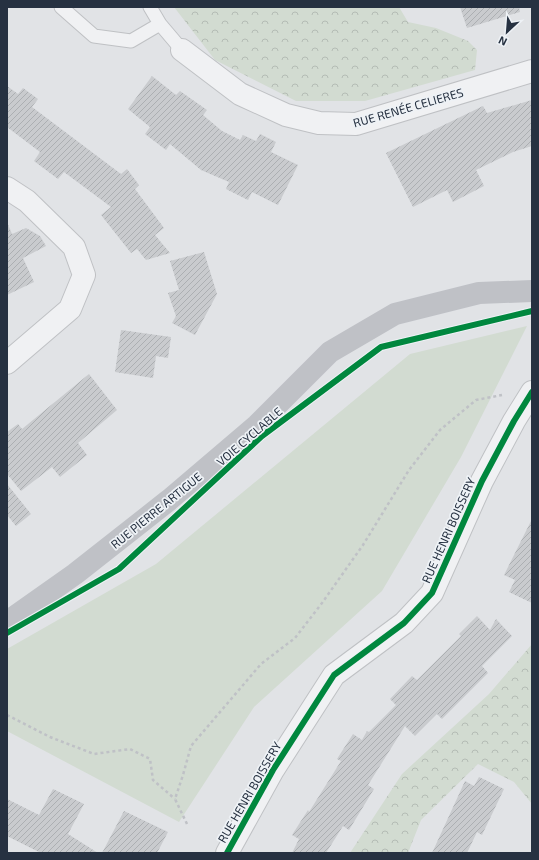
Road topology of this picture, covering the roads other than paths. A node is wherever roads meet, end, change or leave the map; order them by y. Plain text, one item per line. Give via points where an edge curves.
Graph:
1 (61, 7) edge
2 (150, 7) edge
3 (160, 24) junction
4 (182, 50) joint
5 (532, 71) edge
6 (7, 188) edge
7 (532, 291) edge
8 (7, 363) edge
9 (532, 392) edge
10 (7, 622) edge
11 (227, 853) edge

1 - 3 lane via 94,36 131,41
2 - 3 lane
3 - 4 lane
4 - 5 street, RUE RENÉE CELIERES via 240,94 286,115 319,123 356,124
6 - 8 street via 27,201 74,247 84,275 70,309
7 - 10 main road, RUE PIERRE ARTIGUE via 479,293 395,314 330,352 257,425 169,500 75,574
9 - 11 street, RUE HENRI BOISSERY via 482,481 432,594 404,622 334,675 273,770

